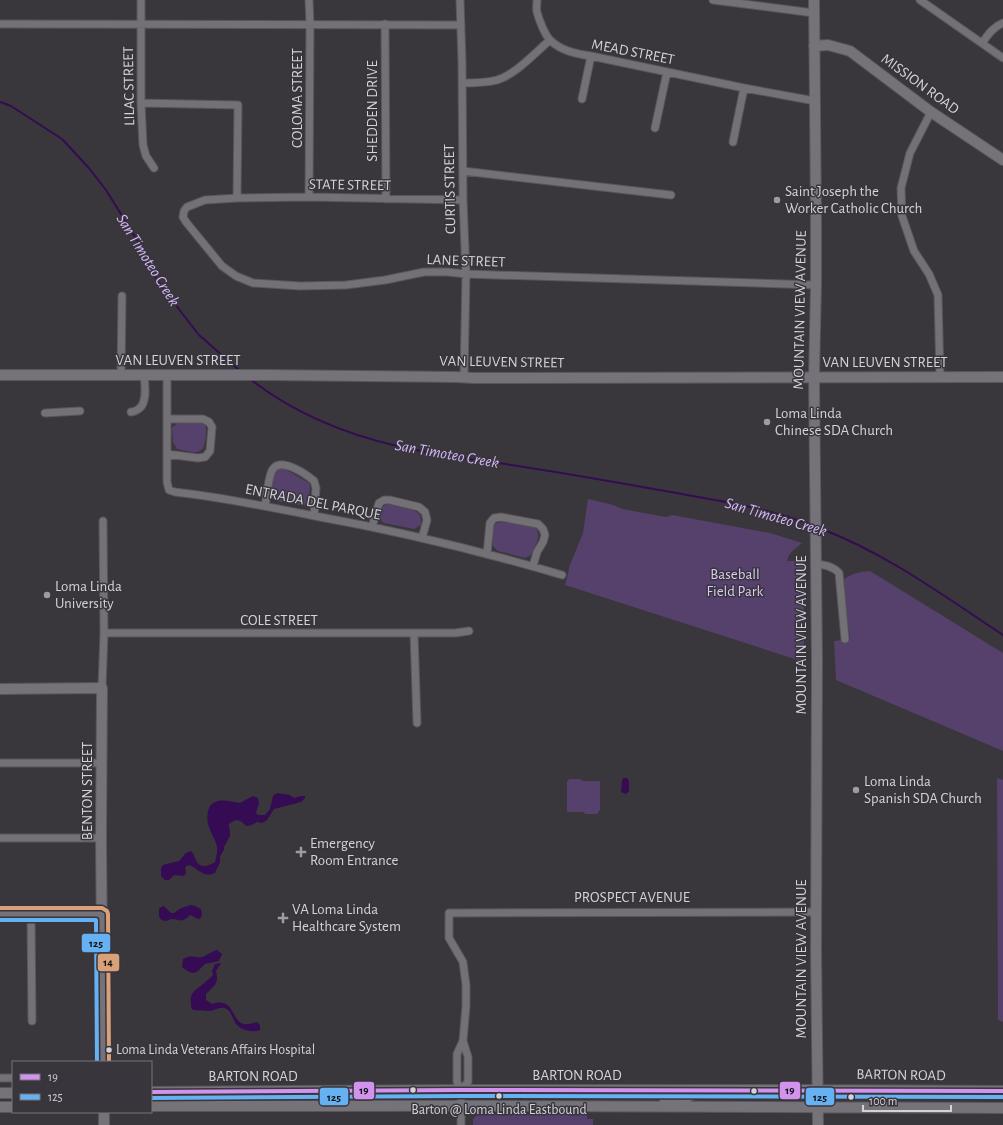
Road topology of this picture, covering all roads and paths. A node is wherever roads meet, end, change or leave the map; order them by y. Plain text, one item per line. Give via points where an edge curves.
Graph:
1 (141, 0) edge
2 (309, 0) edge
3 (460, 0) edge
4 (537, 0) edge
5 (713, 0) edge
6 (814, 0) edge
7 (920, 0) edge
8 (814, 13) junction
9 (1003, 23) edge
10 (0, 24) edge
11 (141, 24) junction
12 (310, 24) junction
13 (385, 24) junction
14 (461, 25) junction
15 (550, 40) junction
16 (982, 43) junction
17 (814, 46) junction
18 (590, 56) junction
19 (1003, 58) edge
20 (667, 72) junction
21 (462, 83) junction
22 (744, 88) junction
23 (582, 99) dead end
24 (815, 100) junction
25 (141, 103) junction
26 (931, 112) junction
27 (655, 128) dead end
28 (733, 142) dead end
29 (1003, 160) edge
30 (154, 168) dead end
31 (463, 171) junction
32 (671, 195) dead end
33 (310, 197) junction
34 (237, 198) junction
35 (386, 198) junction
36 (463, 200) junction
37 (466, 274) junction
38 (816, 285) junction
39 (122, 296) dead end
40 (0, 375) edge
41 (121, 375) junction
42 (144, 375) junction
43 (167, 375) junction
44 (814, 377) junction
45 (940, 377) junction
46 (1003, 377) edge
47 (464, 378) junction
48 (80, 411) dead end
49 (45, 412) dead end
50 (131, 412) dead end
51 (167, 419) junction
52 (167, 454) junction
53 (265, 506) junction
54 (314, 516) junction
55 (103, 521) dead end
56 (372, 527) junction
57 (422, 538) junction
58 (487, 554) junction
59 (816, 564) junction
60 (533, 566) junction
61 (562, 575) dead end
62 (469, 631) dead end
63 (104, 633) junction
64 (414, 633) junction
65 (845, 639) dead end
66 (102, 688) junction
67 (0, 689) edge
68 (417, 723) dead end
69 (0, 763) edge
70 (102, 763) junction
71 (0, 838) edge
72 (102, 838) junction
73 (816, 912) junction
74 (0, 914) edge
75 (102, 914) junction
76 (31, 915) junction
77 (32, 1020) dead end
78 (463, 1041) junction
79 (103, 1061) edge
80 (0, 1078) edge
81 (12, 1078) edge
82 (461, 1090) junction
83 (691, 1090) junction
84 (817, 1090) junction
85 (1003, 1091) edge
86 (152, 1092) edge
87 (0, 1093) edge
88 (12, 1093) edge
89 (630, 1105) junction
90 (152, 1106) edge
91 (818, 1106) junction
92 (0, 1107) edge
93 (12, 1107) edge
94 (461, 1107) junction
95 (1003, 1108) edge
96 (104, 1113) edge
97 (104, 1125) edge
98 (461, 1125) edge
99 (818, 1125) edge

1 - 11 street, LILAC STREET
2 - 12 street, COLOMA STREET
3 - 14 street, CURTIS STREET
4 - 15 street via 537,12
5 - 8 street
6 - 8 main road, MOUNTAIN VIEW AVENUE
7 - 16 street
8 - 17 main road, MOUNTAIN VIEW AVENUE
9 - 16 street via 996,26
10 - 11 street
11 - 12 street
11 - 25 street, LILAC STREET
12 - 13 street
12 - 33 street, COLOMA STREET
13 - 14 street
13 - 35 street, SHEDDEN DRIVE
14 - 21 street, CURTIS STREET
15 - 18 street, MEAD STREET via 574,53
15 - 21 street via 511,74 498,80
16 - 19 street
17 - 24 main road, MOUNTAIN VIEW AVENUE
17 - 26 main road, MISSION ROAD via 828,45 850,51
18 - 20 street, MEAD STREET
18 - 23 street
20 - 22 street, MEAD STREET
20 - 27 street
21 - 31 street, CURTIS STREET
22 - 24 street, MEAD STREET
22 - 28 street
24 - 38 main road, MOUNTAIN VIEW AVENUE
25 - 30 street, LILAC STREET via 143,145 146,156
25 - 34 street via 238,105
26 - 29 main road, MISSION ROAD
26 - 45 street via 910,153 901,188 902,216 914,251 929,274 938,295
31 - 32 street
31 - 36 street, CURTIS STREET
33 - 34 street, STATE STREET
33 - 35 street, STATE STREET
34 - 37 street, LANE STREET via 205,200 187,207 183,217 222,266 236,276 253,283 346,285 424,272
35 - 36 street, STATE STREET
36 - 37 street, CURTIS STREET
37 - 38 street, LANE STREET
37 - 47 street, CURTIS STREET
38 - 44 main road, MOUNTAIN VIEW AVENUE
39 - 41 street
40 - 41 main road, VAN LEUVEN STREET
41 - 42 main road, VAN LEUVEN STREET
42 - 43 main road, VAN LEUVEN STREET
42 - 50 street via 142,406
43 - 47 main road, VAN LEUVEN STREET
43 - 51 street, ENTRADA DEL PARQUE
44 - 45 main road, VAN LEUVEN STREET
44 - 47 main road, VAN LEUVEN STREET
44 - 59 main road, MOUNTAIN VIEW AVENUE
45 - 46 main road, VAN LEUVEN STREET
48 - 49 street
51 - 52 street, ENTRADA DEL PARQUE
51 - 52 street via 203,419 212,427 210,451 205,457
52 - 53 street, ENTRADA DEL PARQUE via 169,490
53 - 54 street, ENTRADA DEL PARQUE
53 - 54 street via 270,474 273,468 284,465 314,481
54 - 56 street, ENTRADA DEL PARQUE
55 - 63 street, BENTON STREET
56 - 57 street, ENTRADA DEL PARQUE
56 - 57 street via 379,503 390,500 419,507 425,512
57 - 58 street, ENTRADA DEL PARQUE
58 - 60 street, ENTRADA DEL PARQUE
58 - 60 street via 490,523 494,518 538,524 545,535
59 - 65 street via 828,566 838,573
59 - 73 main road, MOUNTAIN VIEW AVENUE
60 - 61 street, ENTRADA DEL PARQUE
62 - 64 street, COLE STREET
63 - 64 street, COLE STREET
63 - 66 street, BENTON STREET
64 - 68 street
66 - 67 main road
66 - 70 main road, BENTON STREET
69 - 70 street
70 - 72 main road, BENTON STREET
71 - 72 street
72 - 75 main road, BENTON STREET
73 - 78 street, PROSPECT AVENUE via 449,913 449,938 462,962 466,985
73 - 84 main road, MOUNTAIN VIEW AVENUE
74 - 76 main road
75 - 76 main road
75 - 79 main road, BENTON STREET
76 - 77 street
78 - 82 street via 457,1054 457,1082
78 - 82 street via 468,1056 468,1082
80 - 81 street
82 - 83 main road, BARTON ROAD
82 - 86 main road, BARTON ROAD
82 - 94 street
83 - 84 main road, BARTON ROAD
83 - 89 main road via 686,1098
84 - 85 main road, BARTON ROAD
84 - 91 main road, MOUNTAIN VIEW AVENUE
87 - 88 main road
89 - 91 main road, BARTON ROAD
89 - 94 main road, BARTON ROAD
90 - 94 main road, BARTON ROAD
91 - 95 main road, BARTON ROAD
91 - 99 main road, MOUNTAIN VIEW AVENUE
92 - 93 main road
94 - 98 street
96 - 97 main road

